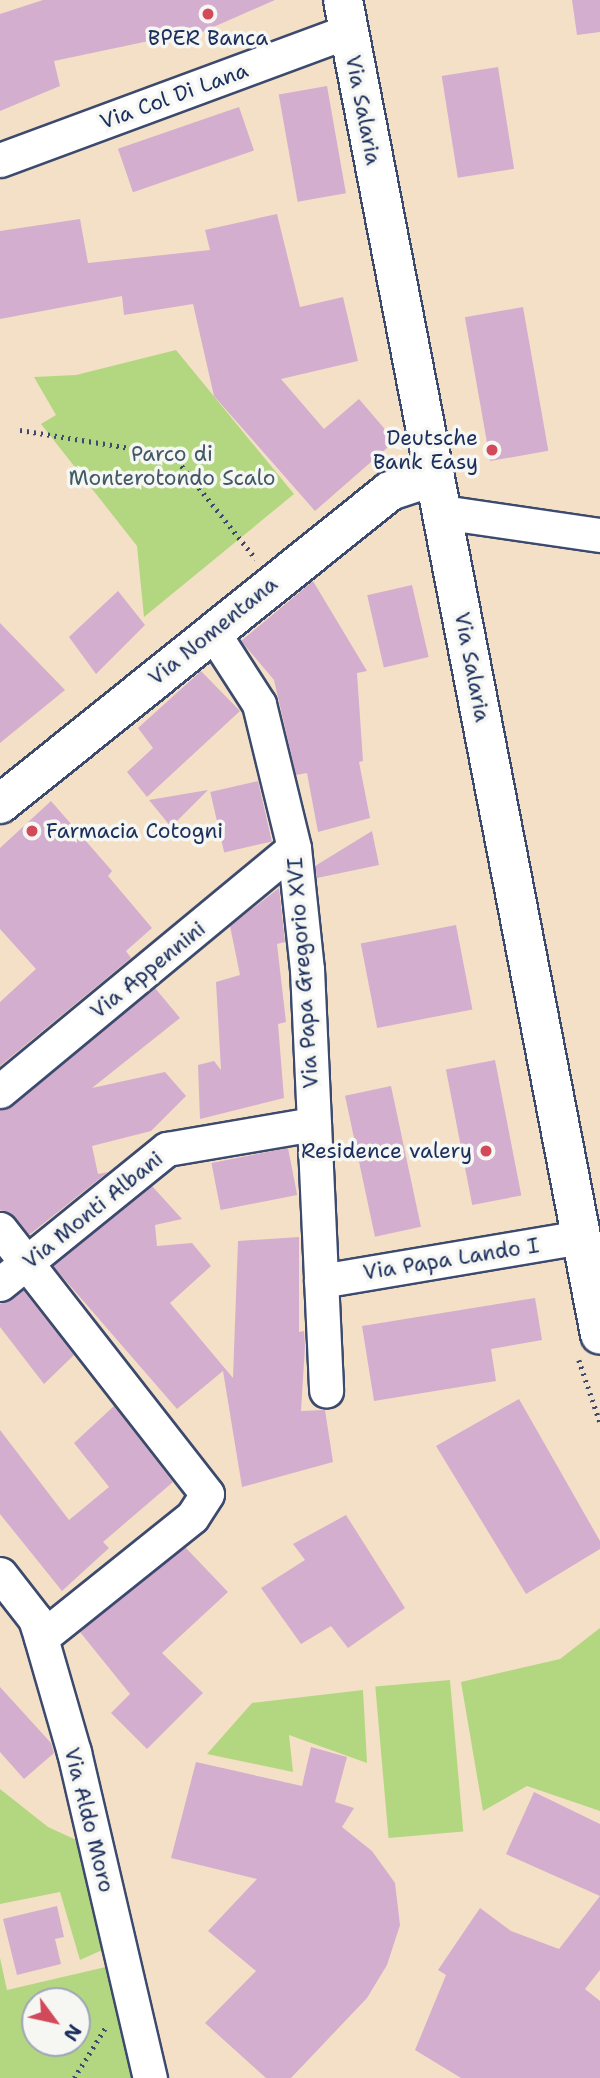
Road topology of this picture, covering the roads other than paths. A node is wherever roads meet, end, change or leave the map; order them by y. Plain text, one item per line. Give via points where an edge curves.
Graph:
1 (345, 16) edge
2 (0, 160) edge
3 (439, 494) junction
4 (600, 535) edge
5 (212, 631) junction
6 (0, 804) edge
7 (294, 848) junction
8 (0, 1091) edge
9 (314, 1124) junction
10 (0, 1228) edge
11 (581, 1237) junction
12 (27, 1263) junction
13 (321, 1281) junction
14 (0, 1284) edge
15 (600, 1334) edge
16 (326, 1391) dead end
17 (0, 1574) edge
18 (41, 1638) junction
19 (150, 2078) edge

1 - 2 street, Via Col Di Lana
1 - 3 main road, Via Salaria
3 - 4 street
3 - 5 main road, Via Nomentana via 390,491
3 - 11 main road, Via Salaria
5 - 6 main road, Via Nomentana
5 - 7 street, Via Papa Gregorio XVI via 259,704
7 - 8 street, Via Appennini
7 - 9 street, Via Papa Gregorio XVI via 307,970
9 - 12 street, Via Monti Albani via 167,1149
9 - 13 street
10 - 12 street
11 - 13 street, Via Papa Lando I
11 - 15 main road, Via Salaria
12 - 14 street, Via Monti Albani
12 - 18 street via 207,1494 192,1517
13 - 16 street
17 - 18 street, Via Aldo Moro via 35,1619
18 - 19 street, Via Aldo Moro via 74,1752

